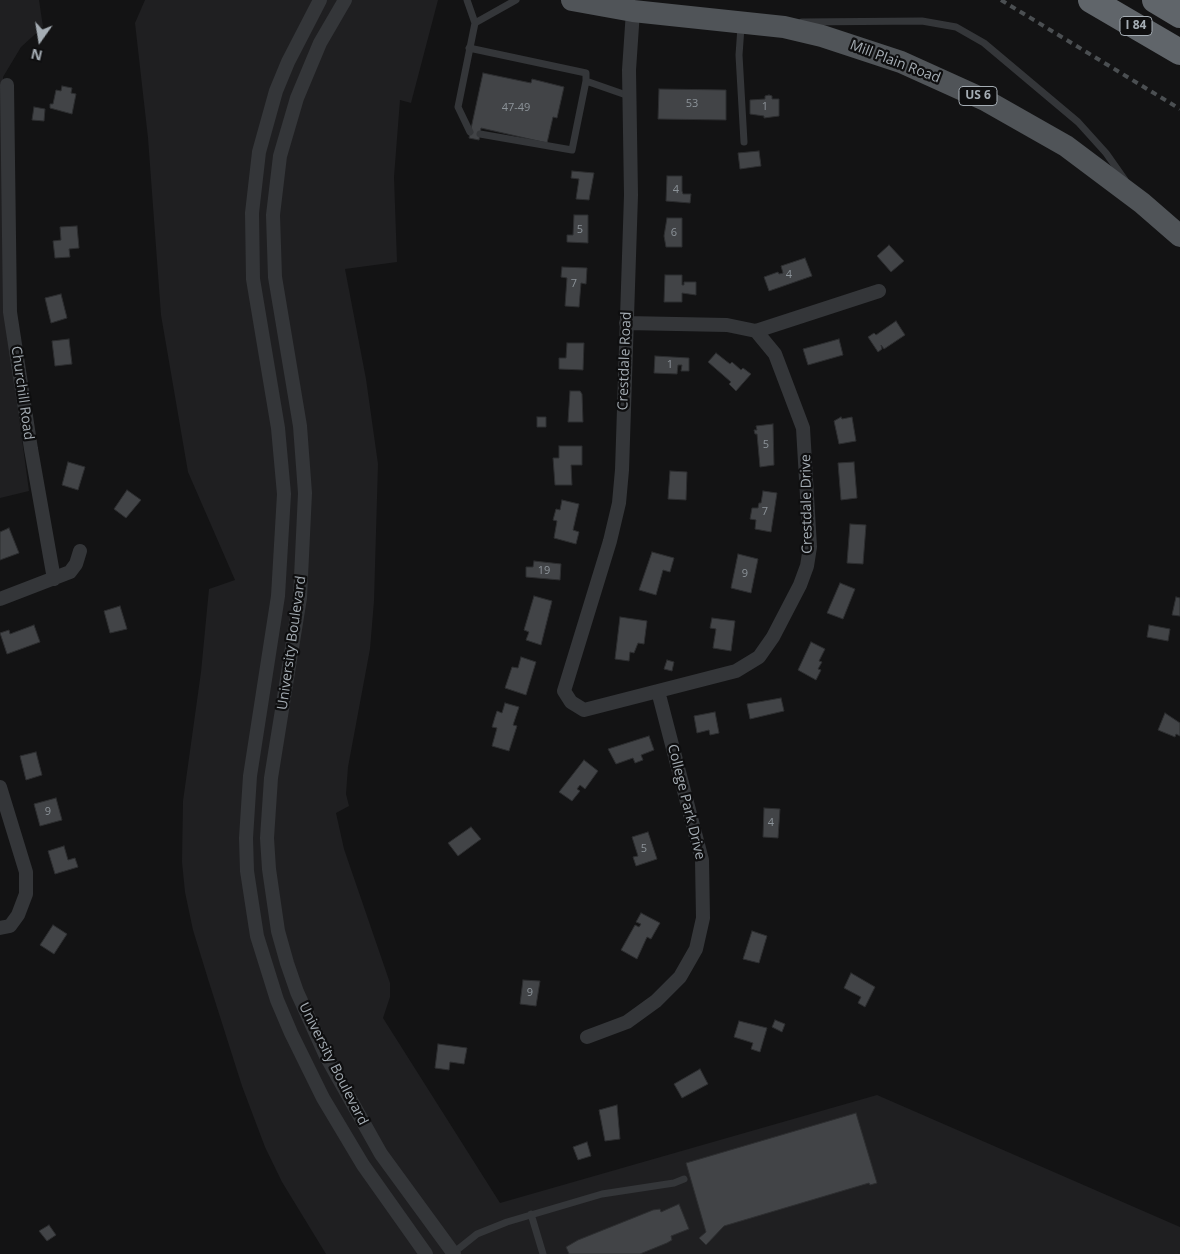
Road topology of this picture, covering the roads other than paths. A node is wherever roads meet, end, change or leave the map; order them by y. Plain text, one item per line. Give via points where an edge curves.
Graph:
1 (320, 0) edge
2 (345, 0) edge
3 (467, 0) edge
4 (516, 0) edge
5 (572, 0) edge
6 (1091, 0) edge
7 (1155, 0) edge
8 (634, 6) edge
9 (1180, 15) edge
10 (475, 22) junction
11 (743, 22) junction
12 (469, 48) junction
13 (1180, 52) edge
14 (586, 81) junction
15 (7, 85) dead end
16 (629, 96) junction
17 (470, 132) dead end
18 (480, 134) dead end
19 (744, 142) dead end
20 (1142, 203) junction
21 (1176, 230) edge
22 (879, 291) dead end
23 (626, 323) junction
24 (756, 331) junction
25 (80, 551) dead end
26 (54, 579) junction
27 (0, 599) edge
28 (658, 691) junction
29 (571, 702) joint
30 (0, 788) edge
31 (0, 928) edge
32 (587, 1037) dead end
33 (684, 1179) dead end
34 (531, 1214) junction
35 (426, 1254) edge
36 (453, 1254) edge
37 (543, 1254) edge

1 - 35 street, University Boulevard via 276,90 259,152 252,214 253,279 278,428 284,502 278,596 250,776 247,871 257,936 291,1033 323,1098 358,1157
2 - 36 street, University Boulevard via 320,43 297,98 280,156 273,215 275,276 300,426 305,493 300,598 271,778 267,838 269,870 278,931 287,963 322,1048 381,1154
3 - 10 lane
4 - 10 lane
5 - 8 main road, US 6
6 - 13 highway, I 84
7 - 9 highway, I 84
8 - 11 main road, US 6
8 - 16 street, Crestdale Road
10 - 12 lane
11 - 19 lane via 738,55
11 - 20 main road, Mill Plain Road / US 6 via 822,36 944,80 1066,146
11 - 20 lane via 922,21 956,27 984,43 1078,122 1106,153
12 - 14 lane via 586,73
12 - 17 lane via 458,107
14 - 16 lane
14 - 18 lane via 572,150
15 - 26 street, Churchill Road via 10,312
16 - 23 street, Crestdale Road via 631,195
20 - 21 main road, Mill Plain Road / US 6
22 - 24 street
23 - 24 street via 727,324
23 - 29 street, Crestdale Road via 619,503 564,691
24 - 28 street, Crestdale Drive via 775,354 803,428 810,547 807,566 773,637 759,657 736,671
25 - 26 street via 70,572
26 - 27 street
28 - 29 street, Crestdale Drive via 584,710
28 - 32 street, College Park Drive via 702,860 703,918 696,949 680,977 627,1022
30 - 31 street via 26,872 26,894 10,926
33 - 34 lane via 602,1194
34 - 36 lane via 477,1234
34 - 37 lane

